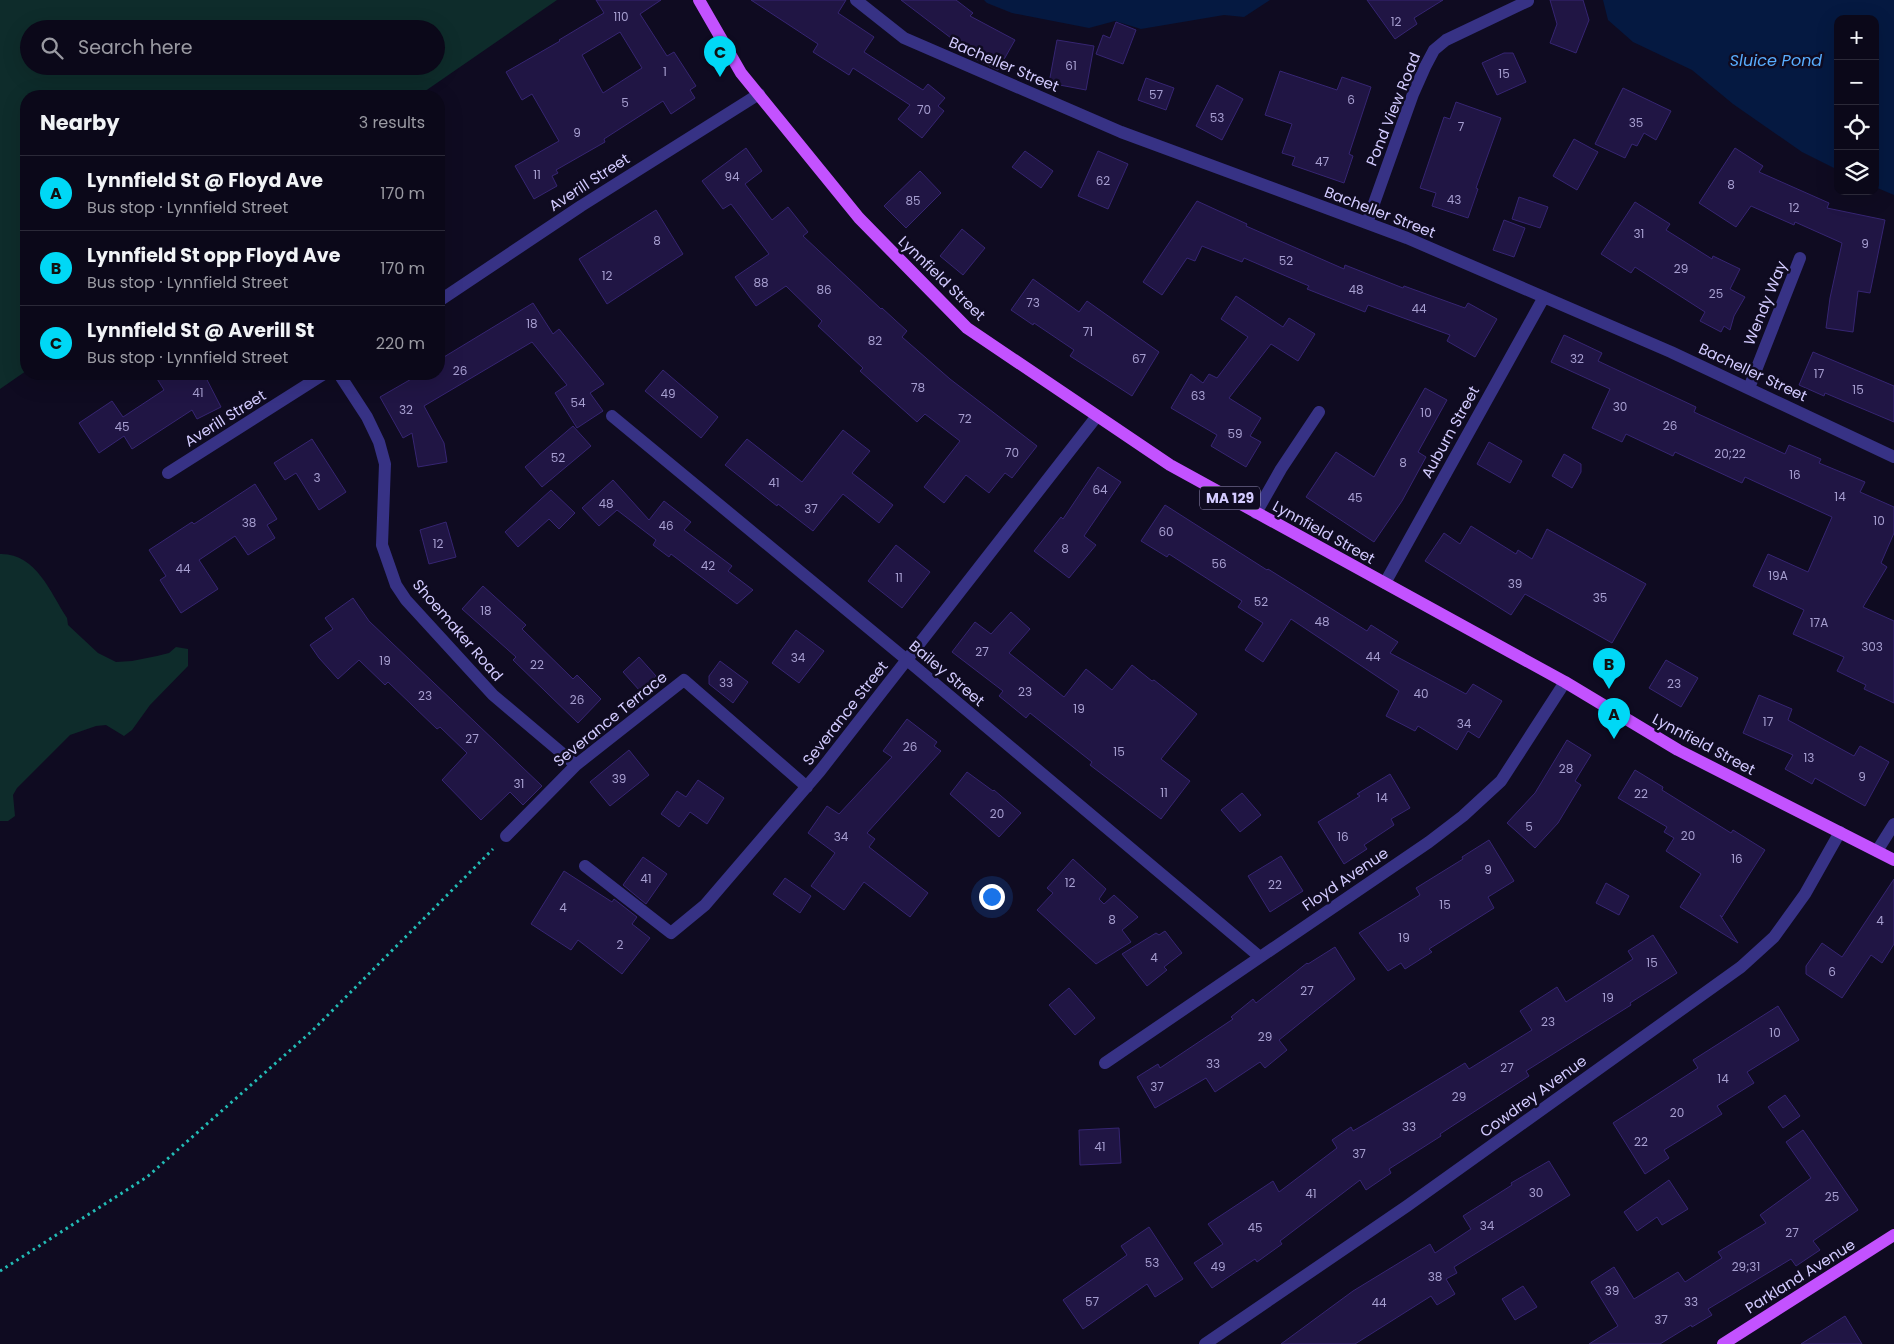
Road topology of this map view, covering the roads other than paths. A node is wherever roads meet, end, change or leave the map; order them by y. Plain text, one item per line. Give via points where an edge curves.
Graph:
1 (699, 0) edge
2 (856, 0) edge
3 (1528, 1) edge
4 (759, 94) junction
5 (1367, 223) junction
6 (1800, 258) dead end
7 (445, 297) edge
8 (1544, 297) junction
9 (315, 380) edge
10 (343, 380) edge
11 (1749, 388) junction
12 (1319, 412) dead end
13 (612, 416) dead end
14 (1096, 416) junction
15 (1894, 457) edge
16 (168, 473) dead end
17 (1256, 512) junction
18 (1384, 583) junction
19 (907, 660) junction
20 (1565, 682) junction
21 (576, 764) junction
22 (807, 787) junction
23 (1894, 824) edge
24 (1840, 832) junction
25 (506, 836) road end
26 (1877, 852) junction
27 (1894, 860) edge
28 (585, 866) dead end
29 (1260, 957) junction
30 (1105, 1063) dead end
31 (1894, 1235) edge
32 (1205, 1344) edge
33 (1723, 1344) edge

1 - 4 main road, Lynnfield Street / MA 129 via 741,73
2 - 5 street, Bacheller Street via 913,42 1120,132
3 - 5 street, Pond View Road via 1446,40 1434,50 1413,94
4 - 7 street, Averill Street via 581,206
4 - 14 main road, Lynnfield Street / MA 129 via 858,218 967,328
5 - 8 street, Bacheller Street
6 - 11 street, Wendy Way
8 - 11 street, Bacheller Street
8 - 18 street, Auburn Street
9 - 16 street, Averill Street
10 - 21 street, Shoemaker Road via 367,417 385,464 382,545 396,585 493,695
11 - 15 street, Bacheller Street
12 - 17 street
13 - 19 street, Bailey Street
14 - 17 main road, Lynnfield Street / MA 129 via 1170,465
14 - 19 street, Severance Street
17 - 18 main road, Lynnfield Street / MA 129
18 - 20 main road, Lynnfield Street / MA 129
19 - 22 street, Severance Street
19 - 29 street, Bailey Street
20 - 24 main road, Lynnfield Street / MA 129 via 1678,750
20 - 29 street, Floyd Avenue via 1501,780 1484,798 1429,842
21 - 22 street, Severance Terrace via 684,680
21 - 25 street, Severance Terrace
22 - 28 street, Severance Street via 705,905 671,933
23 - 26 street
24 - 26 main road, Lynnfield Street / MA 129
24 - 32 street, Cowdrey Avenue via 1805,894 1774,937 1741,967 1415,1200
26 - 27 main road, Lynnfield Street / MA 129
29 - 30 street, Floyd Avenue
31 - 33 main road, Parkland Avenue

